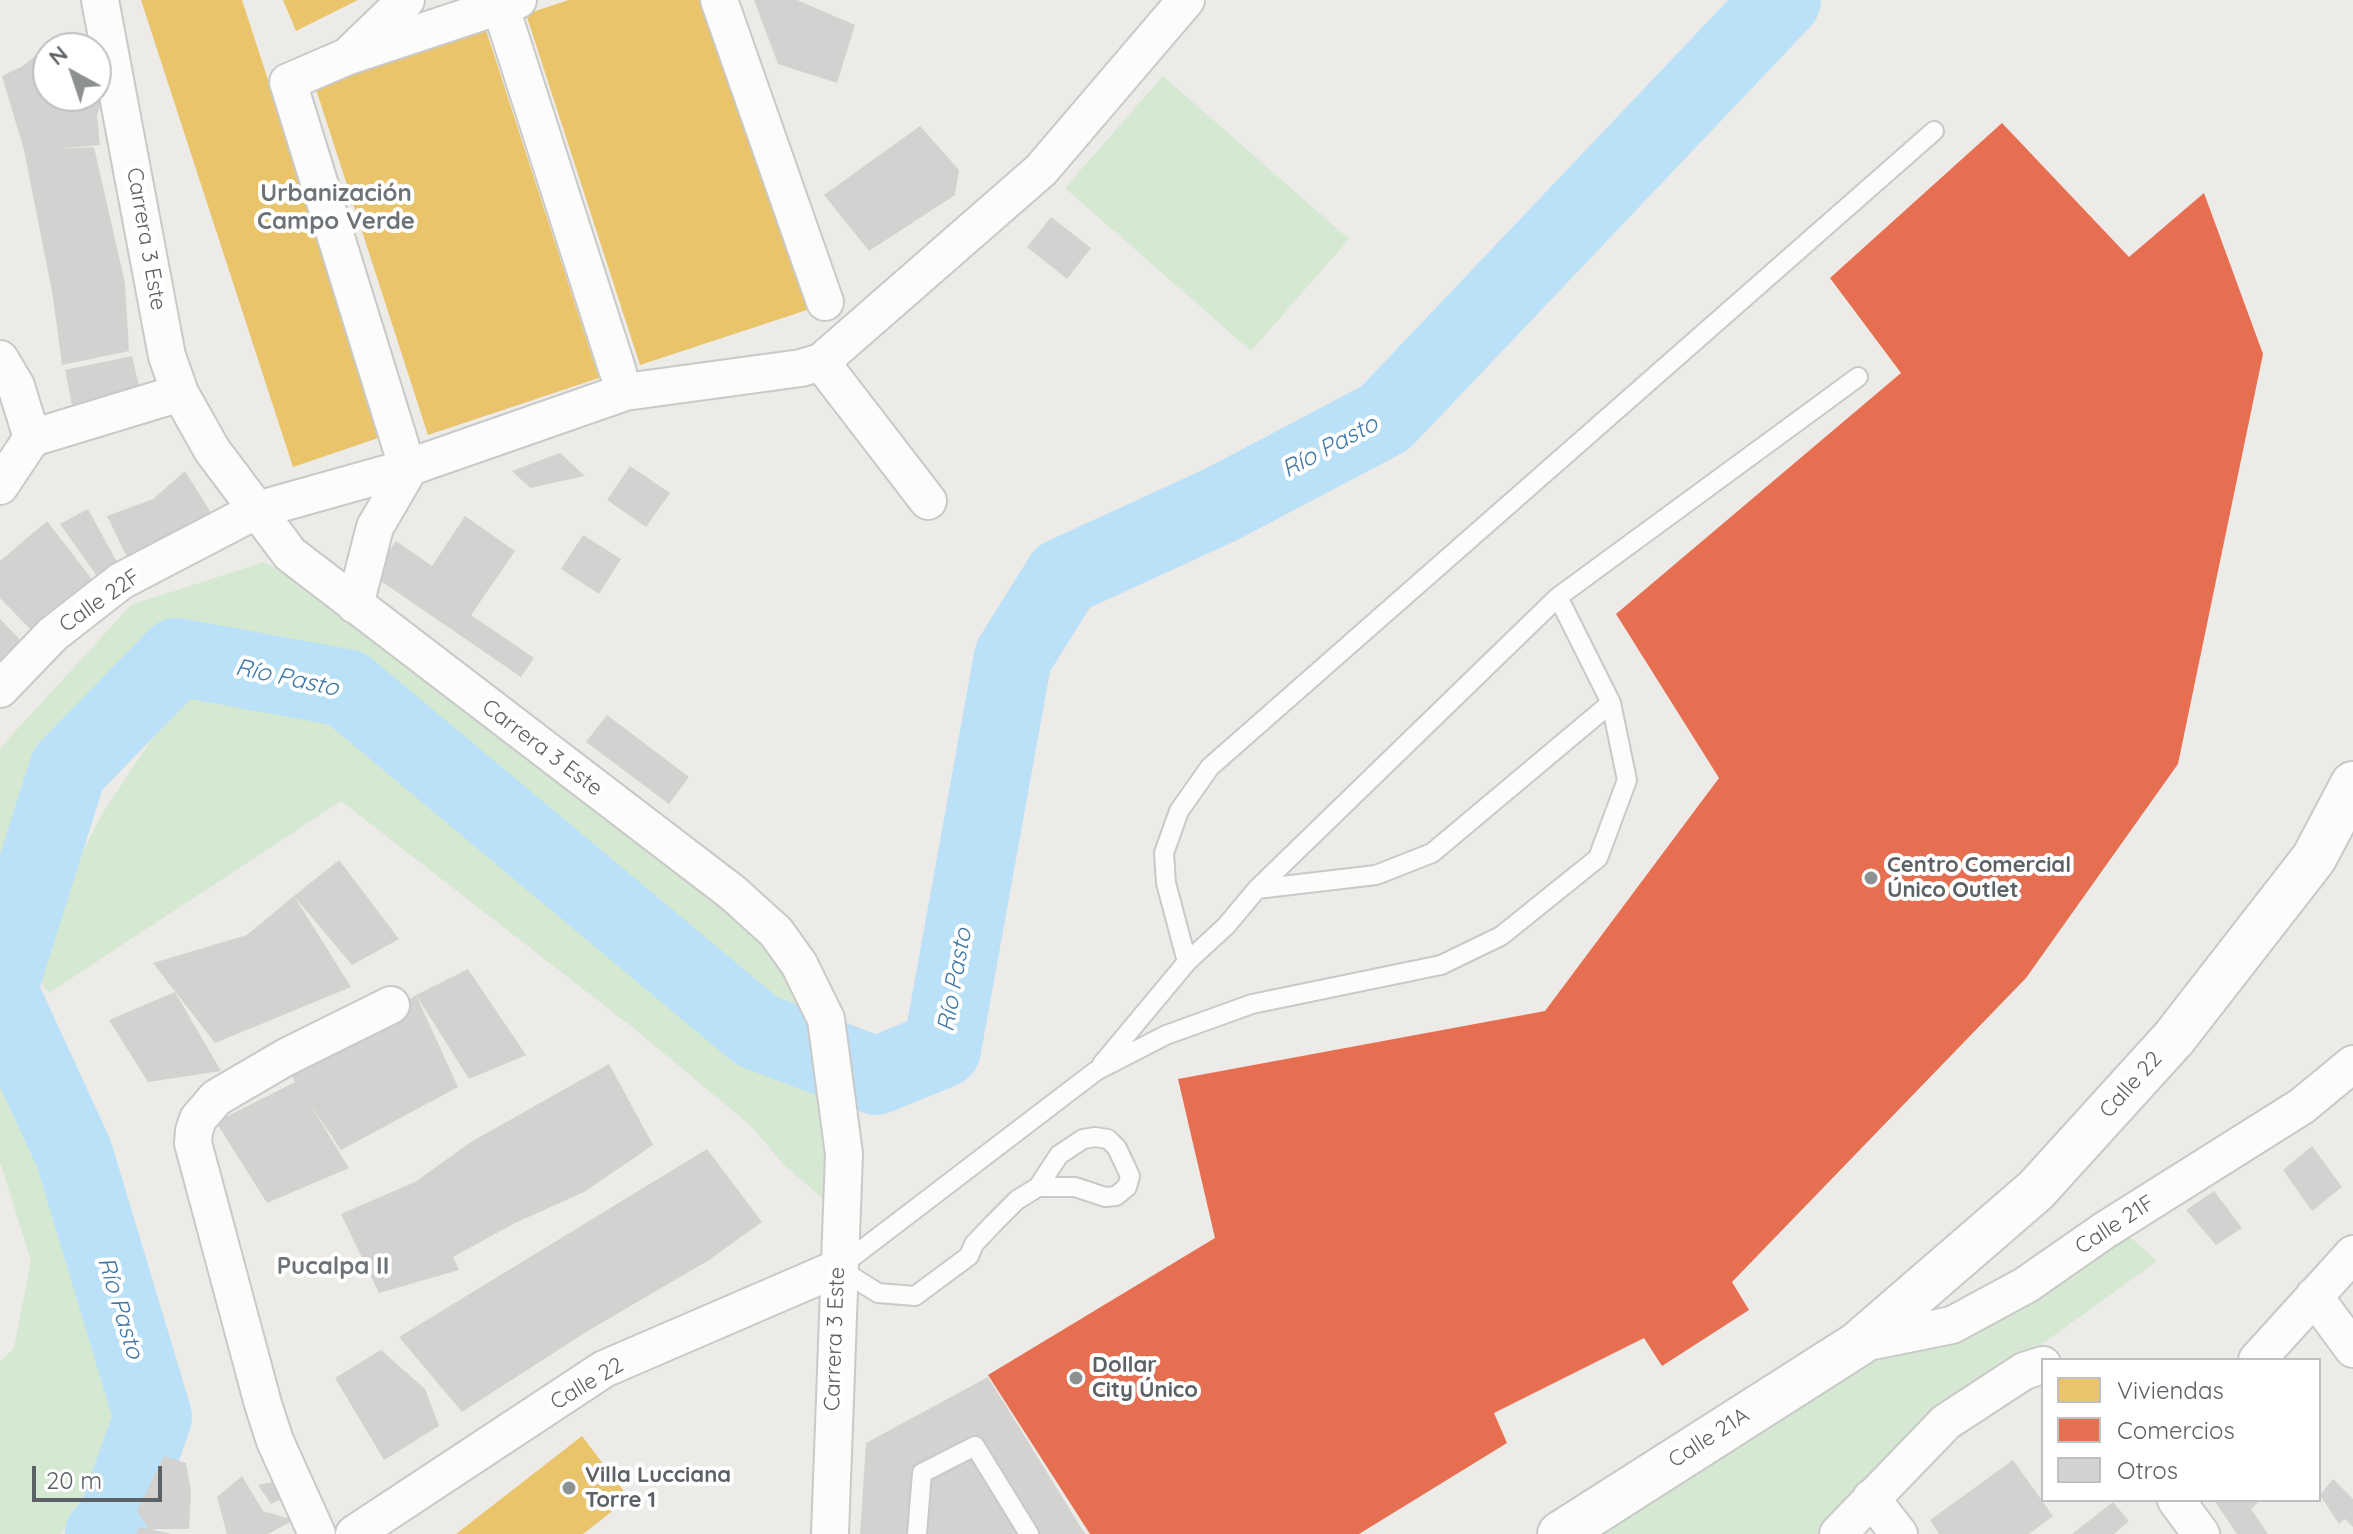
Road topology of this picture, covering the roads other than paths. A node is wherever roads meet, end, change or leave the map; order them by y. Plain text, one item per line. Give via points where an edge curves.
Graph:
1 (100, 0) edge
2 (406, 0) edge
3 (719, 0) edge
4 (1186, 0) edge
5 (509, 4) edge
6 (346, 57) junction
7 (1934, 131) dead end
8 (825, 302) dead end
9 (0, 359) edge
10 (821, 362) junction
11 (618, 372) dead end
12 (1858, 377) dead end
13 (180, 393) junction
14 (32, 438) junction
15 (405, 457) junction
16 (0, 486) edge
17 (928, 501) dead end
18 (257, 510) junction
19 (1558, 597) junction
20 (355, 605) junction
21 (0, 689) edge
22 (1611, 703) junction
23 (2353, 784) edge
24 (1257, 889) junction
25 (1187, 962) junction
26 (391, 1005) dead end
27 (2353, 1064) edge
28 (1096, 1071) junction
29 (1038, 1187) junction
30 (2353, 1254) edge
31 (838, 1268) junction
32 (2314, 1296) junction
33 (1858, 1344) junction
34 (2353, 1349) edge
35 (2259, 1358) edge
36 (2041, 1366) edge
37 (1871, 1498) junction
38 (2177, 1502) edge
39 (317, 1534) edge
40 (354, 1534) edge
41 (830, 1534) edge
42 (917, 1534) edge
43 (1029, 1534) edge
44 (1560, 1534) edge
45 (1838, 1534) edge
46 (1899, 1534) edge
47 (2201, 1534) edge

1 - 13 street, Carrera 3 Este via 167,356
2 - 6 street
3 - 8 street
4 - 10 street via 1041,170
5 - 6 street
5 - 11 street
6 - 15 street via 288,82
7 - 25 lane via 1210,767 1179,811 1164,853 1166,883
9 - 14 street via 16,386
10 - 15 street, Calle 22F via 625,392
10 - 17 street
12 - 19 lane
13 - 14 street
13 - 18 street, Carrera 3 Este via 212,450
14 - 16 street
15 - 18 street, Calle 22F
15 - 20 street via 375,527
18 - 20 street, Carrera 3 Este via 290,554
18 - 21 street, Calle 22F via 121,581 53,634
19 - 22 lane
19 - 24 lane
20 - 31 street, Carrera 3 Este via 733,893 776,932 826,1019 844,1154
22 - 24 lane via 1432,853 1376,875
22 - 28 lane via 1627,780 1598,858 1501,936 1441,965 1252,1004 1166,1035
23 - 33 main road, Calle 22 via 2314,858 2174,1038 2036,1190
24 - 25 lane
25 - 28 lane
26 - 39 street via 216,1098 194,1131 263,1404
27 - 33 street, Calle 21F via 2302,1106 2026,1285 1952,1325
28 - 31 lane
29 - 29 lane via 1075,1187 1116,1196 1130,1176 1117,1148 1108,1139 1095,1137 1059,1155
29 - 31 lane via 1009,1208 969,1256 915,1296 878,1293
30 - 32 street
31 - 40 street, Calle 22 via 604,1369
31 - 41 street, Carrera 3 Este
32 - 34 street
32 - 35 street
33 - 44 main road, Calle 21A
36 - 37 street via 2024,1371 1946,1422
37 - 45 street
37 - 46 street
38 - 47 street
42 - 43 lane via 922,1473 975,1446

